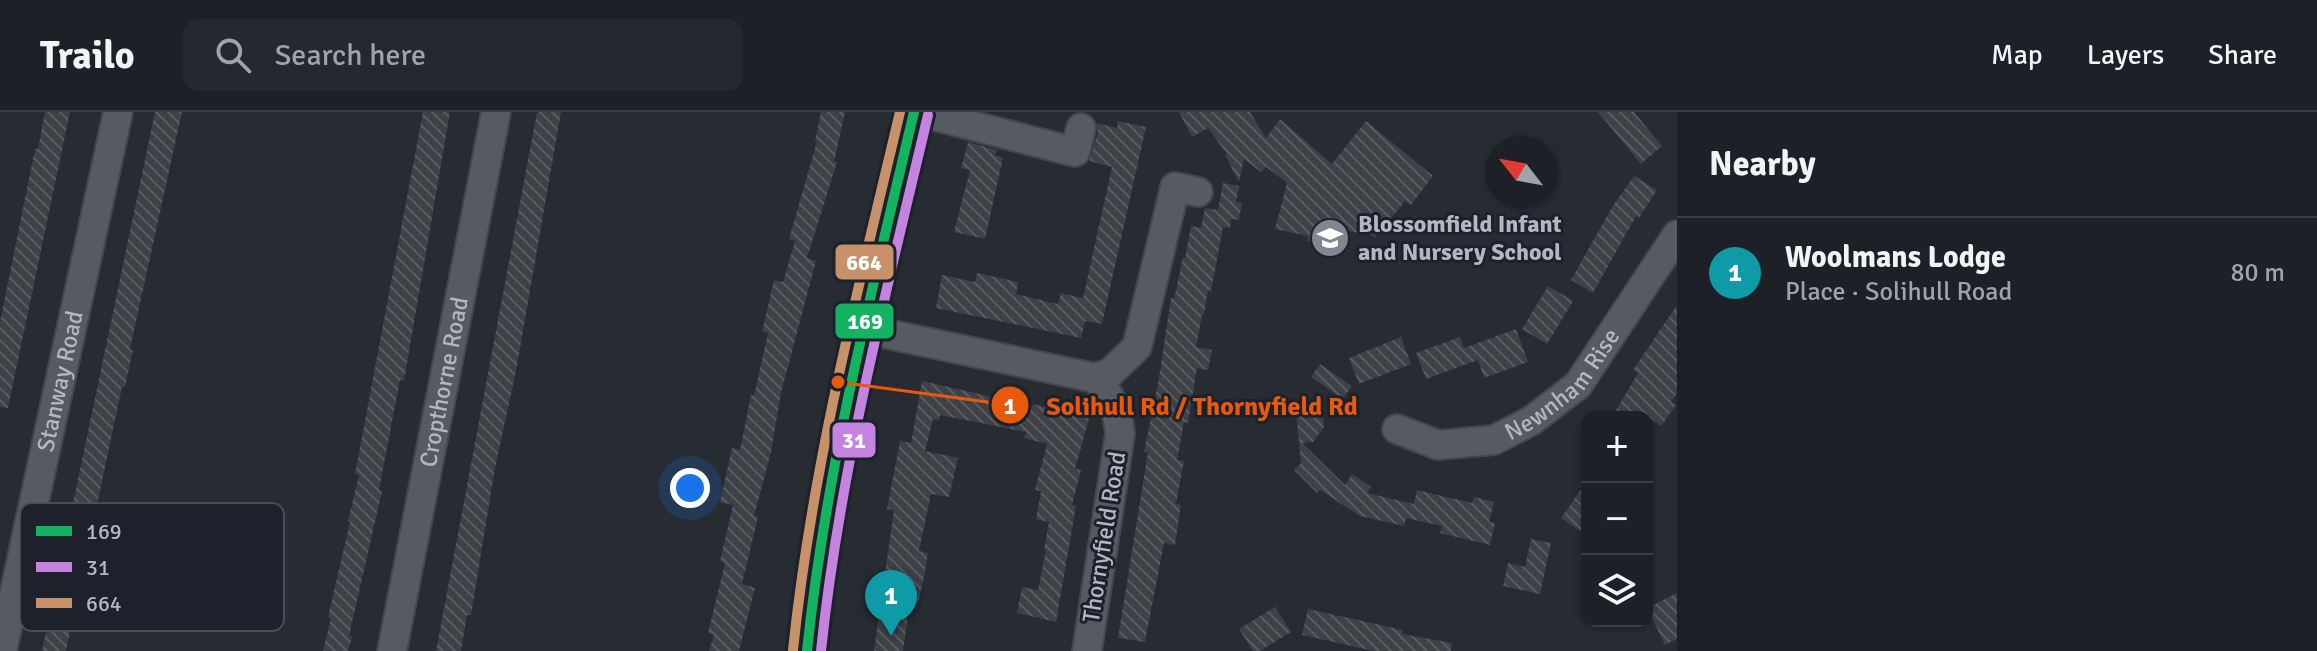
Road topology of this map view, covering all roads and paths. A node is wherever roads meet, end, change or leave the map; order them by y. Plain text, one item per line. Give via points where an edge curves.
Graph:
1 (118, 112) edge
2 (496, 112) edge
3 (916, 112) edge
4 (1081, 128) dead end
5 (1198, 192) dead end
6 (1677, 235) edge
7 (864, 329) junction
8 (1095, 378) junction
9 (1397, 429) dead end
10 (34, 503) edge
11 (20, 567) edge
12 (2, 651) edge
13 (392, 651) edge
14 (807, 651) edge
15 (1087, 651) edge

1 - 10 street, Stanway Road
2 - 13 street, Cropthorne Road
3 - 4 street via 1075,152
3 - 7 street
5 - 8 street via 1175,187 1137,347 1110,373
6 - 9 street, Newnham Rise via 1578,385 1531,421 1494,440 1438,445
7 - 8 street
7 - 14 street via 828,485
8 - 15 street, Thornyfield Road via 1113,401 1120,434
11 - 12 street, Stanway Road

